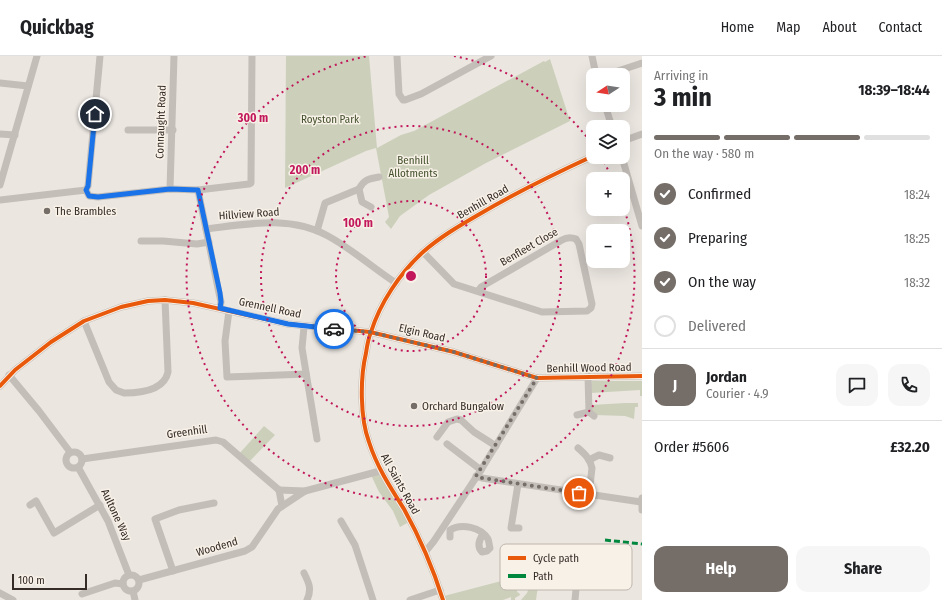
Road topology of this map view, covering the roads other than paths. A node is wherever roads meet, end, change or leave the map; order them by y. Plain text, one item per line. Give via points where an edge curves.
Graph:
1 (37, 56) edge
2 (100, 56) edge
3 (174, 56) edge
4 (252, 56) edge
5 (397, 56) edge
6 (491, 56) edge
7 (592, 56) edge
8 (642, 63) edge
9 (595, 68) edge
10 (627, 68) edge
11 (0, 83) edge
12 (28, 86) junction
13 (128, 130) dead end
14 (173, 130) junction
15 (0, 134) edge
16 (642, 134) edge
17 (15, 136) junction
18 (630, 139) edge
19 (586, 159) edge
20 (624, 164) edge
21 (379, 177) dead end
22 (0, 185) edge
23 (170, 189) junction
24 (359, 189) junction
25 (86, 190) junction
26 (198, 190) junction
27 (0, 200) edge
28 (371, 207) dead end
29 (642, 226) edge
30 (206, 229) junction
31 (317, 231) junction
32 (141, 242) dead end
33 (209, 242) junction
34 (423, 252) junction
35 (396, 283) junction
36 (478, 292) junction
37 (165, 300) junction
38 (220, 308) junction
39 (229, 311) junction
40 (84, 321) junction
41 (304, 327) junction
42 (370, 332) junction
43 (306, 374) junction
44 (9, 375) junction
45 (588, 376) junction
46 (642, 376) edge
47 (537, 378) junction
48 (0, 386) edge
49 (577, 415) dead end
50 (437, 437) dead end
51 (317, 439) dead end
52 (447, 444) dead end
53 (496, 446) junction
54 (579, 448) dead end
55 (70, 452) junction
56 (610, 458) dead end
57 (82, 459) junction
58 (589, 460) junction
59 (78, 467) junction
60 (380, 471) junction
61 (478, 473) junction
62 (518, 484) junction
63 (279, 490) junction
64 (305, 491) junction
65 (589, 494) junction
66 (642, 498) edge
67 (642, 502) edge
68 (214, 503) dead end
69 (30, 505) dead end
70 (100, 505) junction
71 (282, 506) junction
72 (642, 510) edge
73 (340, 521) dead end
74 (519, 528) dead end
75 (448, 531) junction
76 (483, 534) dead end
77 (426, 551) junction
78 (173, 571) junction
79 (304, 573) dead end
80 (129, 575) junction
81 (139, 580) junction
82 (123, 584) junction
83 (440, 590) junction
84 (576, 590) edge
85 (133, 591) junction
86 (0, 593) edge
87 (82, 594) dead end
88 (13, 600) edge
89 (135, 600) edge
90 (307, 600) edge
91 (373, 600) edge
92 (410, 600) edge
93 (443, 600) edge
94 (575, 600) edge

1 - 12 street
2 - 25 street
3 - 14 street, Connaught Road
4 - 26 street via 251,182
5 - 6 street via 399,94 403,100 421,94
7 - 9 street
8 - 10 street
11 - 12 street
12 - 17 street
13 - 14 street
14 - 23 street, Connaught Road
15 - 17 street
16 - 18 street
17 - 22 street
19 - 34 street, Benhill Road via 505,199 447,234
20 - 29 street
21 - 24 street via 366,179
23 - 25 street via 98,197 89,196
23 - 26 street
24 - 28 street via 362,202
24 - 31 street via 325,203
25 - 27 street
26 - 30 street
30 - 31 street, Hillview Road via 272,222
30 - 33 street
31 - 35 street, Hillview Road via 338,242
32 - 33 street
33 - 38 street
34 - 35 street, Benhill Road
34 - 36 street, Benfleet Close via 454,284
35 - 42 street, All Saints Road
36 - 36 street, Benfleet Close via 542,312 587,311 592,304 579,244 572,238 566,238 549,247 481,287
37 - 38 street, Grennell Road
37 - 40 street, Grennell Road via 121,307
37 - 40 street via 168,372 164,381 153,389 124,393 112,387
38 - 39 street, Grennell Road
39 - 41 street, Grennell Road
39 - 43 street via 225,341 227,377
40 - 44 street, Grennell Road via 51,342
41 - 42 street, Grennell Road
41 - 43 street via 302,348
42 - 47 street, Elgin Road via 454,352
42 - 60 street, All Saints Road via 362,374 362,398 368,441
43 - 51 street
44 - 48 street, Grennell Road
44 - 55 street
45 - 46 street, Benhill Wood Road
45 - 47 street, Benhill Wood Road
45 - 49 street via 592,414
47 - 53 street, Benhill Wood Road
50 - 53 street via 448,422 457,419
52 - 61 street via 457,457
53 - 61 street, Benhill Wood Road
54 - 58 street
55 - 57 street via 77,452
55 - 59 street, Aultone Way via 66,456 66,464 73,468
56 - 58 street via 599,455
57 - 59 street
57 - 63 street, Greenhill via 216,440 223,442
58 - 65 street via 592,468
59 - 70 street, Aultone Way
60 - 64 street, Woodend
60 - 77 street, All Saints Road
61 - 62 street via 482,478
61 - 75 street, Benhill Wood Road
62 - 65 street
62 - 74 street via 511,528
63 - 64 street, Woodend
63 - 71 street
64 - 71 street, Woodend
65 - 67 street
66 - 67 street
67 - 72 street
68 - 78 street via 179,510 155,519
69 - 70 street via 36,501 54,533
70 - 80 street, Aultone Way
71 - 78 street, Woodend via 249,549
73 - 91 street via 355,545
75 - 76 street via 454,527 470,527
75 - 77 street, Benhill Wood Road
77 - 83 street, All Saints Road
78 - 81 street, Woodend
79 - 90 street via 310,589
80 - 81 street
80 - 82 street
81 - 85 street via 139,585
82 - 85 street via 128,590
82 - 87 street via 114,583
83 - 92 street
83 - 93 street, All Saints Road
84 - 94 street
85 - 89 street
86 - 88 street

